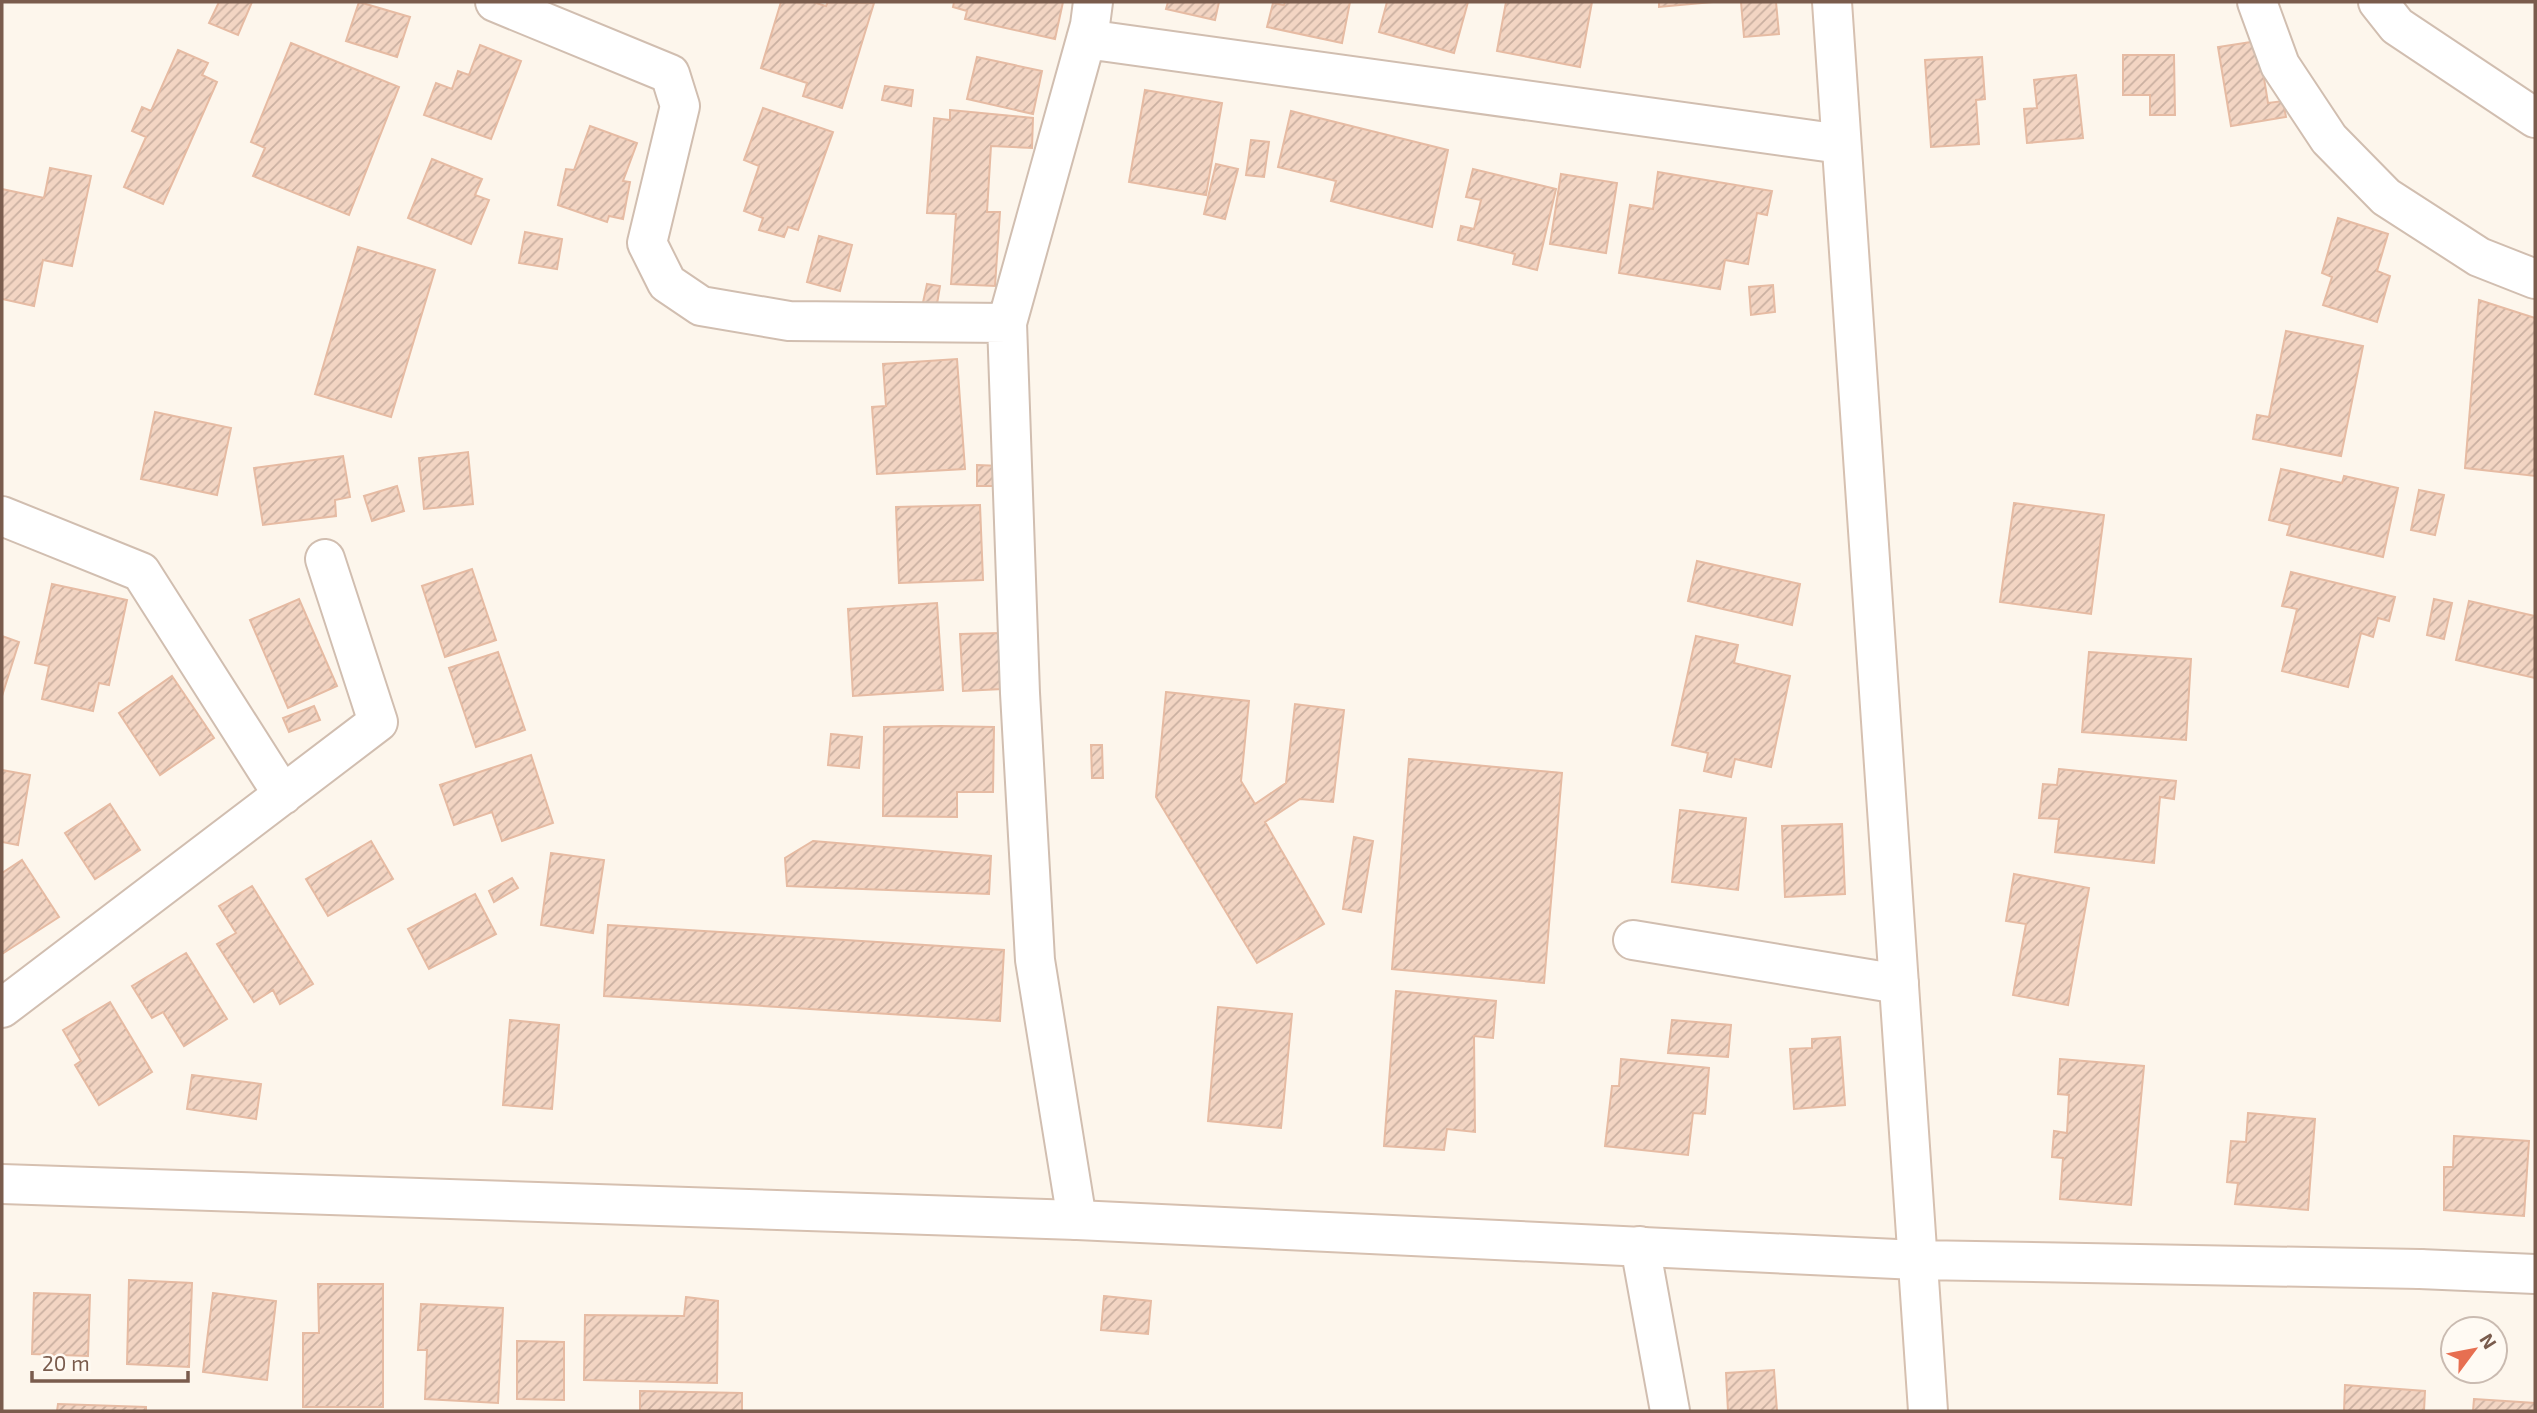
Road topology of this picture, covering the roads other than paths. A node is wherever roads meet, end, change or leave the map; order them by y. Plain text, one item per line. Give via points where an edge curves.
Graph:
1 (495, 2) edge
2 (1093, 2) edge
3 (1832, 2) edge
4 (2257, 2) edge
5 (2378, 2) edge
6 (1086, 39) junction
7 (2535, 118) edge
8 (1841, 144) junction
9 (2535, 279) edge
10 (1007, 323) junction
11 (2, 516) edge
12 (325, 559) dead end
13 (283, 794) junction
14 (1633, 940) dead end
15 (1899, 984) junction
16 (2, 1008) edge
17 (2, 1184) edge
18 (1077, 1220) junction
19 (1640, 1246) junction
20 (1917, 1260) junction
21 (2535, 1273) edge
22 (1670, 1411) edge
23 (1928, 1411) edge

1 - 10 street via 670,74 680,106 647,243 667,283 701,306 789,321
2 - 6 street
3 - 8 street
4 - 9 street via 2280,65 2329,139 2386,197 2479,257
5 - 7 street via 2397,26
6 - 8 street
6 - 10 street
8 - 15 street
10 - 18 street via 1035,960
11 - 13 street via 141,572
12 - 13 street via 378,722
13 - 16 street
14 - 15 street
15 - 20 street
17 - 18 street
18 - 19 street
19 - 20 street
19 - 22 street
20 - 21 street
20 - 23 street

